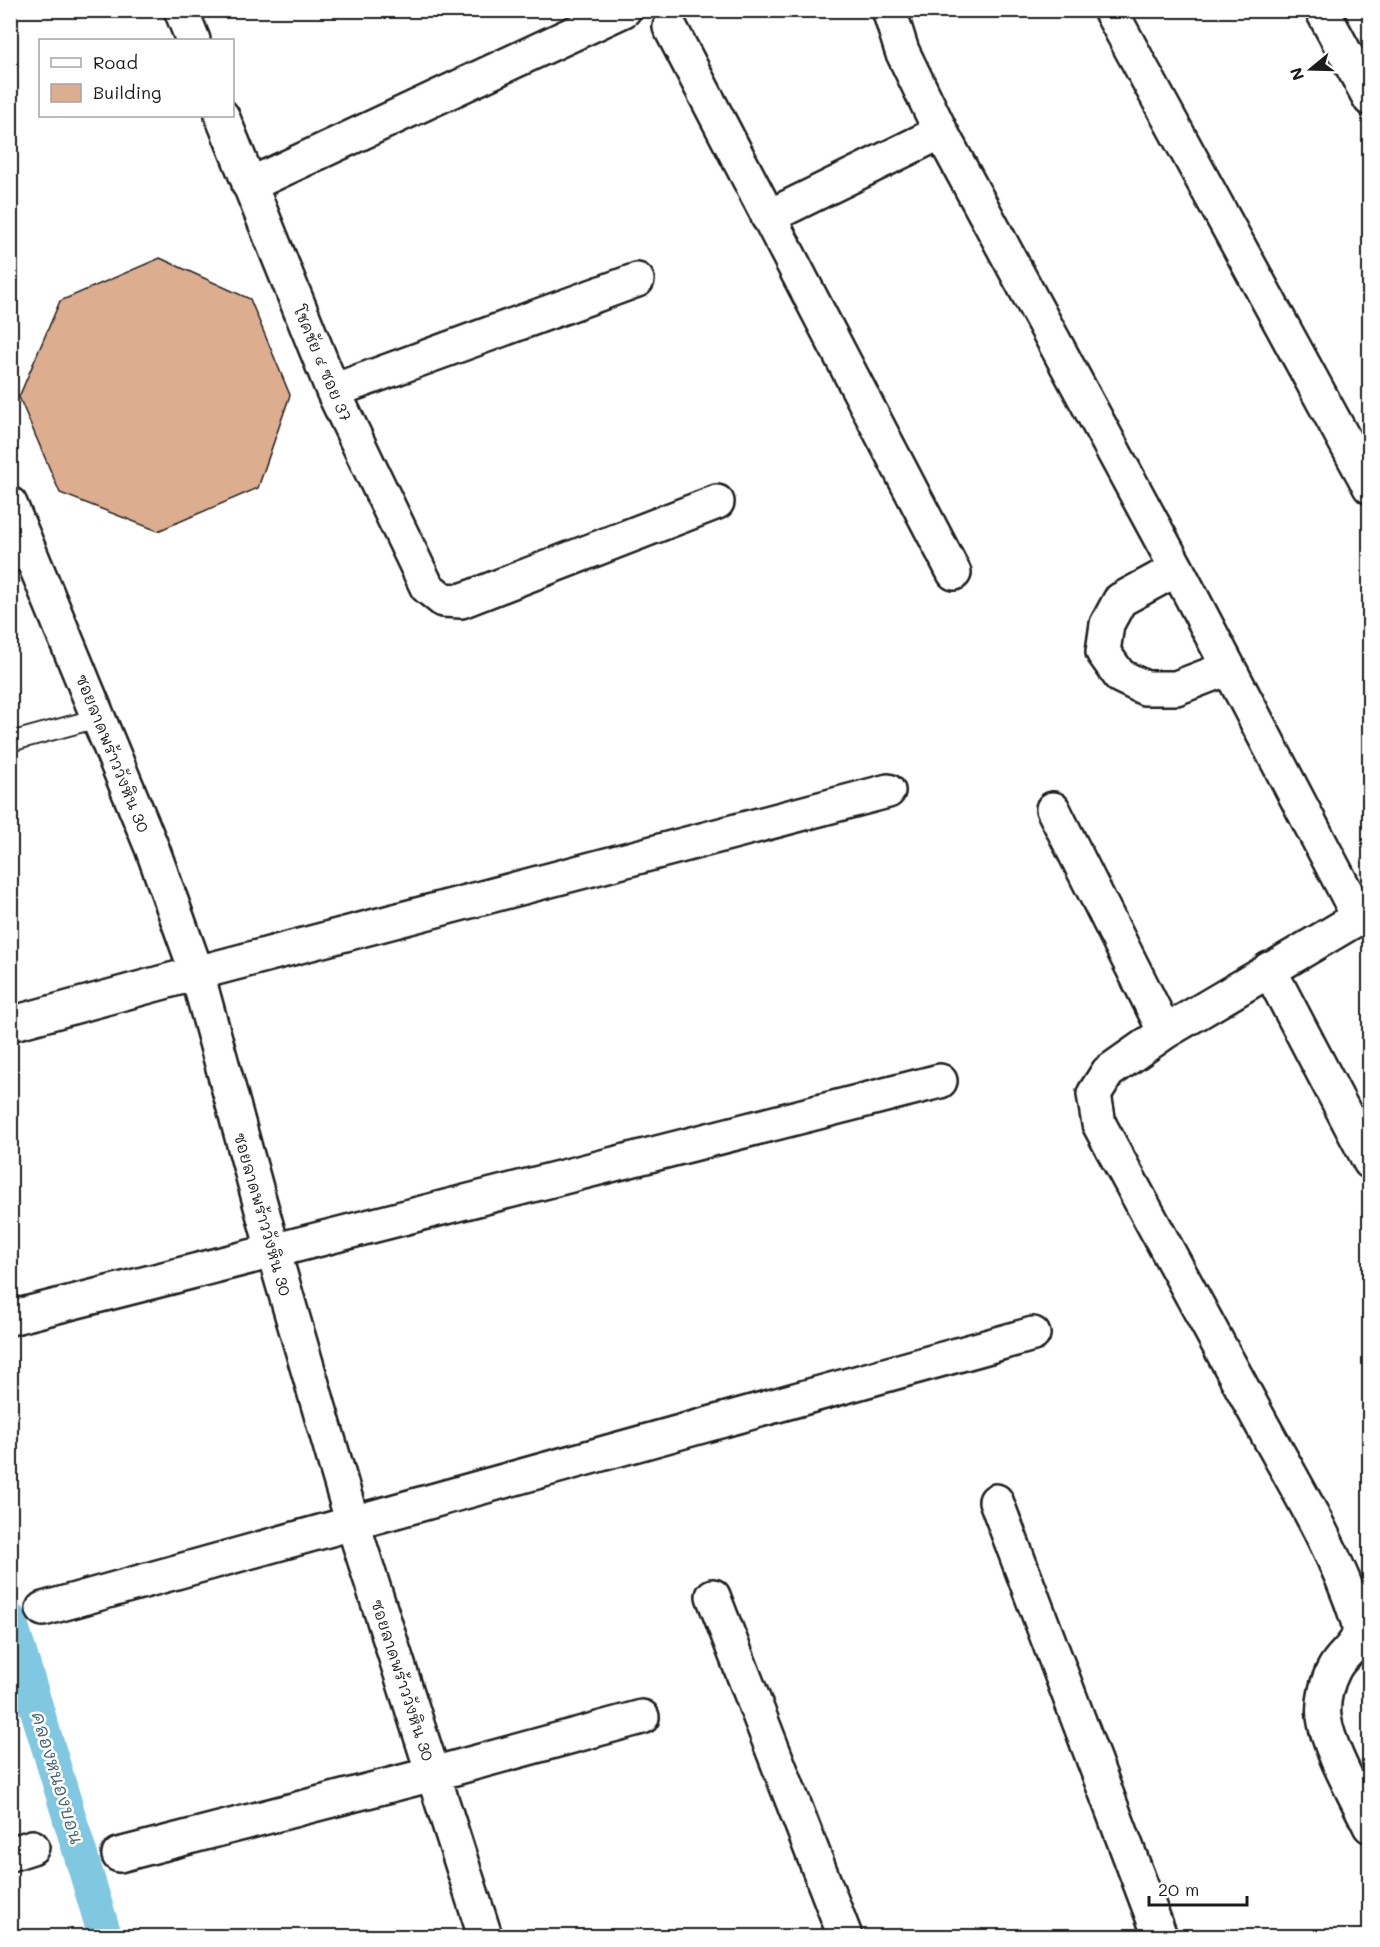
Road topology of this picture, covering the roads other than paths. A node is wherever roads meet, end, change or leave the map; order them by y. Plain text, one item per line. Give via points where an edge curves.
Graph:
1 (182, 10) edge
2 (624, 10) edge
3 (889, 10) edge
4 (1110, 10) edge
5 (1322, 10) edge
6 (670, 27) dead end
7 (193, 39) edge
8 (1370, 99) edge
9 (222, 117) edge
10 (941, 132) junction
11 (249, 185) junction
12 (768, 217) junction
13 (637, 280) dead end
14 (333, 391) junction
15 (1370, 487) edge
16 (717, 502) dead end
17 (12, 509) edge
18 (21, 560) edge
19 (1177, 568) junction
20 (954, 573) dead end
21 (1228, 668) junction
22 (98, 718) junction
23 (10, 742) edge
24 (888, 791) dead end
25 (1053, 809) dead end
26 (1364, 914) edge
27 (1269, 969) junction
28 (196, 973) junction
29 (10, 1024) edge
30 (1165, 1032) junction
31 (940, 1081) dead end
32 (1370, 1162) edge
33 (273, 1250) junction
34 (10, 1318) edge
35 (1033, 1334) dead end
36 (996, 1501) dead end
37 (353, 1524) junction
38 (713, 1596) dead end
39 (43, 1609) dead end
40 (642, 1717) dead end
41 (433, 1774) junction
42 (1370, 1826) edge
43 (119, 1856) dead end
44 (485, 1936) edge
45 (845, 1936) edge
46 (1160, 1936) edge

1 - 7 street
2 - 11 street
3 - 10 street via 902,51
4 - 15 street
5 - 8 street
6 - 12 street
9 - 11 street, โชคชัย ๔ ซอย 37
10 - 12 street
10 - 19 street
11 - 14 street, โชคชัย ๔ ซอย 37
12 - 20 street
13 - 14 street
14 - 16 street, โชคชัย ๔ ซอย 37 via 427,586 443,600 461,601
17 - 18 street, ซอยลาดพร้าววังหิน 30
18 - 22 street, ซอยลาดพร้าววังหิน 30
19 - 21 street
19 - 21 street via 1120,600 1107,624 1103,652 1120,676 1145,688 1176,688
21 - 26 street
22 - 23 lane
22 - 28 street, ซอยลาดพร้าววังหิน 30 via 153,848
24 - 28 street
25 - 30 street
26 - 27 street
27 - 30 street
27 - 32 street
28 - 29 street
28 - 33 street, ซอยลาดพร้าววังหิน 30
30 - 42 street via 1108,1072 1094,1094 1099,1124 1299,1493 1350,1597 1359,1622 1358,1639 1335,1667 1326,1693 1324,1716 1332,1744
31 - 33 street
33 - 34 street
33 - 37 street, ซอยลาดพร้าววังหิน 30
35 - 37 street
36 - 46 street
37 - 39 street
37 - 41 street, ซอยลาดพร้าววังหิน 30
38 - 45 street
40 - 41 street
41 - 43 street
41 - 44 street, ซอยลาดพร้าววังหิน 30

